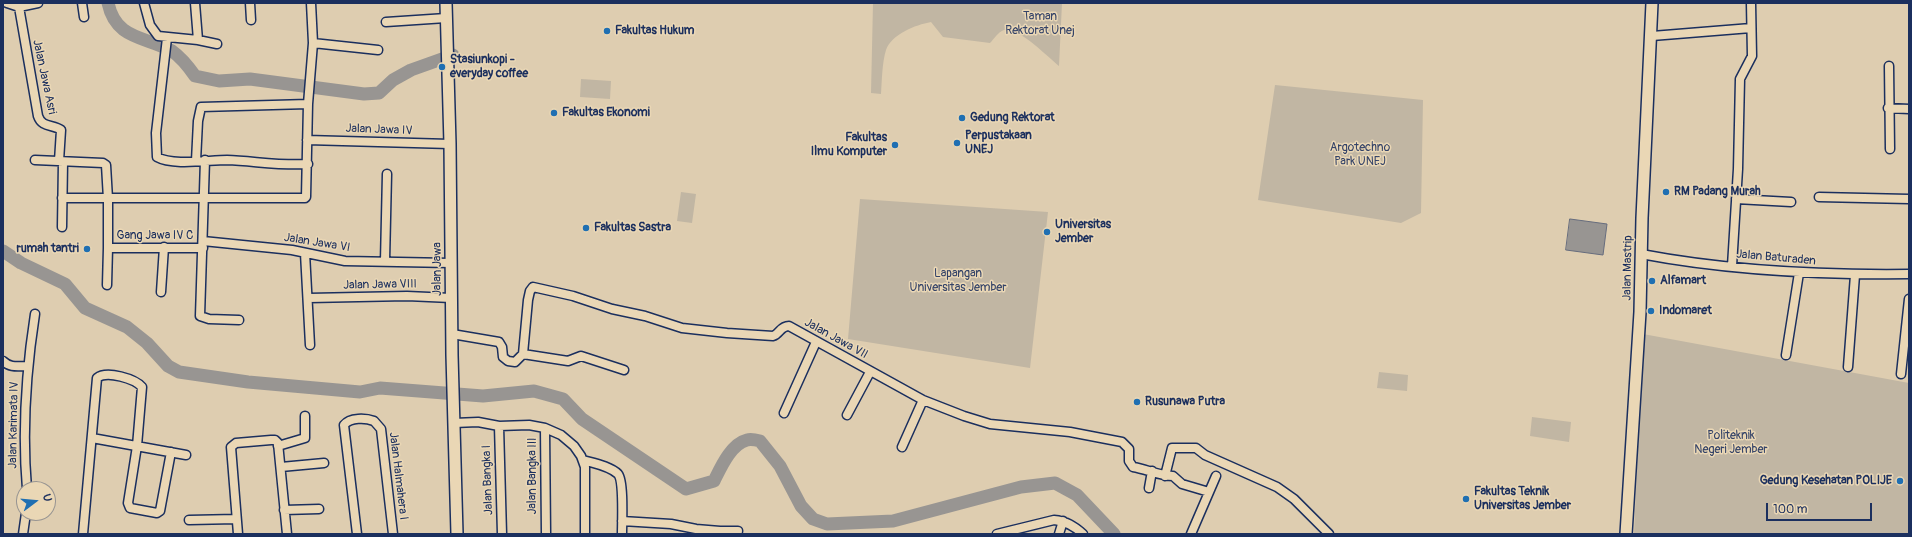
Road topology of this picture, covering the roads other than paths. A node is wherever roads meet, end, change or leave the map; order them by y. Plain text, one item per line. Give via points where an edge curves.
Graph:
1 (7, 3) edge
2 (38, 3) edge
3 (82, 3) edge
4 (144, 3) edge
5 (195, 3) edge
6 (250, 3) edge
7 (311, 3) edge
8 (446, 3) edge
9 (1652, 3) edge
10 (1751, 3) edge
11 (18, 7) junction
12 (84, 17) dead end
13 (446, 18) junction
14 (251, 20) dead end
15 (386, 22) dead end
16 (1751, 28) junction
17 (1652, 36) junction
18 (198, 40) junction
19 (167, 41) junction
20 (313, 43) junction
21 (217, 44) dead end
22 (378, 50) dead end
23 (1889, 66) dead end
24 (308, 104) junction
25 (1888, 108) junction
26 (1909, 109) edge
27 (307, 140) junction
28 (450, 144) junction
29 (1890, 149) dead end
30 (35, 160) dead end
31 (205, 160) junction
32 (61, 161) junction
33 (196, 161) junction
34 (308, 164) junction
35 (386, 174) dead end
36 (62, 198) junction
37 (1819, 198) dead end
38 (108, 199) junction
39 (204, 199) junction
40 (1736, 199) junction
41 (1909, 199) edge
42 (1791, 202) dead end
43 (62, 227) dead end
44 (203, 244) junction
45 (164, 247) junction
46 (108, 248) junction
47 (305, 253) junction
48 (1641, 254) junction
49 (386, 261) junction
50 (451, 263) junction
51 (1732, 266) junction
52 (1799, 273) junction
53 (1909, 274) edge
54 (1855, 275) junction
55 (107, 285) dead end
56 (161, 292) dead end
57 (309, 298) junction
58 (451, 298) junction
59 (1909, 300) edge
60 (35, 314) dead end
61 (239, 320) dead end
62 (452, 334) junction
63 (816, 342) junction
64 (310, 345) dead end
65 (523, 354) junction
66 (1786, 355) dead end
67 (3, 361) edge
68 (27, 366) junction
69 (1848, 367) dead end
70 (624, 370) dead end
71 (870, 372) junction
72 (1901, 374) dead end
73 (923, 400) junction
74 (784, 413) dead end
75 (847, 415) dead end
76 (305, 416) dead end
77 (454, 419) junction
78 (499, 426) junction
79 (545, 428) junction
80 (92, 438) junction
81 (137, 446) junction
82 (278, 446) junction
83 (902, 446) dead end
84 (170, 452) junction
85 (186, 455) dead end
86 (583, 460) junction
87 (324, 463) dead end
88 (280, 467) junction
89 (1152, 471) junction
90 (1165, 476) junction
91 (1216, 476) dead end
92 (26, 481) edge
93 (1149, 488) dead end
94 (1209, 492) junction
95 (319, 509) dead end
96 (284, 510) junction
97 (236, 519) junction
98 (189, 520) dead end
99 (25, 521) edge
100 (622, 521) junction
101 (1063, 521) junction
102 (1025, 530) edge
103 (738, 531) dead end
104 (720, 533) edge
105 (23, 534) edge
106 (83, 534) edge
107 (238, 534) edge
108 (287, 534) edge
109 (357, 534) edge
110 (393, 534) edge
111 (457, 534) edge
112 (502, 534) edge
113 (546, 534) edge
114 (585, 534) edge
115 (622, 534) edge
116 (997, 534) edge
117 (1059, 534) edge
118 (1083, 534) edge
119 (1191, 534) edge
120 (1329, 534) edge
121 (1626, 534) edge

1 - 11 street
2 - 11 street
3 - 12 street
4 - 19 street via 153,32
5 - 18 street
6 - 14 street
7 - 20 street
8 - 13 main road, Jalan Jawa
9 - 17 main road, Jalan Mastrip
10 - 16 street
11 - 32 street, Jalan Jawa Asri via 38,116 46,126 58,127 61,130
13 - 15 street
13 - 28 main road, Jalan Jawa
16 - 17 street
16 - 40 street via 1752,56 1740,79
17 - 48 main road, Jalan Mastrip
18 - 19 street
18 - 21 street
19 - 33 street via 156,134 156,155 163,160
20 - 22 street
20 - 24 street
23 - 25 street
24 - 27 street
24 - 33 street via 201,107
25 - 26 street
25 - 29 street
27 - 28 street, Jalan Jawa IV
27 - 34 street
28 - 50 main road, Jalan Jawa
30 - 32 street
31 - 33 street
31 - 34 street
31 - 39 street
32 - 36 street
32 - 38 street, Gang Jawa IV C via 104,164 107,170
34 - 39 street via 306,197 302,199
35 - 49 street
36 - 38 street
36 - 43 street
37 - 41 street
38 - 39 street
38 - 46 street, Gang Jawa IV C
39 - 44 street
40 - 42 street
40 - 51 street
44 - 45 street, Gang Jawa IV C
44 - 47 street, Jalan Jawa VI via 287,249
44 - 61 street via 201,318
45 - 46 street, Gang Jawa IV C
45 - 56 street
46 - 55 street
47 - 49 street, Jalan Jawa VI via 345,261
47 - 57 street
48 - 51 street, Jalan Baturaden via 1677,261
48 - 121 main road, Jalan Mastrip via 1640,312
49 - 50 street, Jalan Jawa VI
50 - 58 main road, Jalan Jawa
51 - 52 street, Jalan Baturaden
52 - 54 street, Jalan Baturaden
52 - 66 street
53 - 54 street, Jalan Baturaden
54 - 69 street
57 - 58 street, Jalan Jawa VIII
57 - 64 street
58 - 62 main road, Jalan Jawa
59 - 72 street
60 - 68 street, Jalan Karimata IV
62 - 65 street via 499,342 503,357 508,361 515,362
62 - 77 main road, Jalan Jawa
63 - 65 street, Jalan Jawa VII via 789,326 783,327 773,336 682,328 646,316 612,310 573,296 533,287 528,300
63 - 71 street, Jalan Jawa VII
63 - 74 street
65 - 70 street via 568,361 581,356
67 - 68 street via 12,366
68 - 92 street, Jalan Karimata IV via 24,457
71 - 73 street, Jalan Jawa VII
71 - 75 street
73 - 83 street
73 - 89 street, Jalan Jawa VII via 990,424 1070,432 1122,442 1129,449 1131,466
76 - 82 street via 304,438
77 - 78 street
77 - 111 main road, Jalan Jawa
78 - 79 street via 529,425
78 - 112 street, Jalan Bangka I
79 - 86 street, Jalan Bangka III via 574,446
79 - 113 street, Jalan Bangka III
80 - 81 street
80 - 81 street via 97,378 103,375 118,376 142,387
80 - 106 street
81 - 84 street
81 - 84 street via 128,506 152,513 160,510
82 - 88 street
82 - 97 street via 277,441 271,440 232,445 230,450
84 - 85 street
86 - 100 street via 611,470 619,476 622,487
86 - 114 street
87 - 88 street
88 - 96 street
89 - 90 street, Jalan Jawa VII
89 - 93 street
90 - 94 street, Jalan Jawa VII via 1173,476 1182,484
90 - 120 street via 1172,448 1196,448 1205,455 1278,487 1294,498
91 - 94 street
94 - 119 street
95 - 96 street
96 - 108 street
97 - 98 street
97 - 107 street
99 - 105 street
100 - 104 street via 671,524
100 - 115 street
101 - 102 street via 1054,520
101 - 117 street
101 - 118 street
102 - 116 street
103 - 104 street
109 - 110 street, Jalan Halmahera I via 344,423 360,419 374,421 381,429

